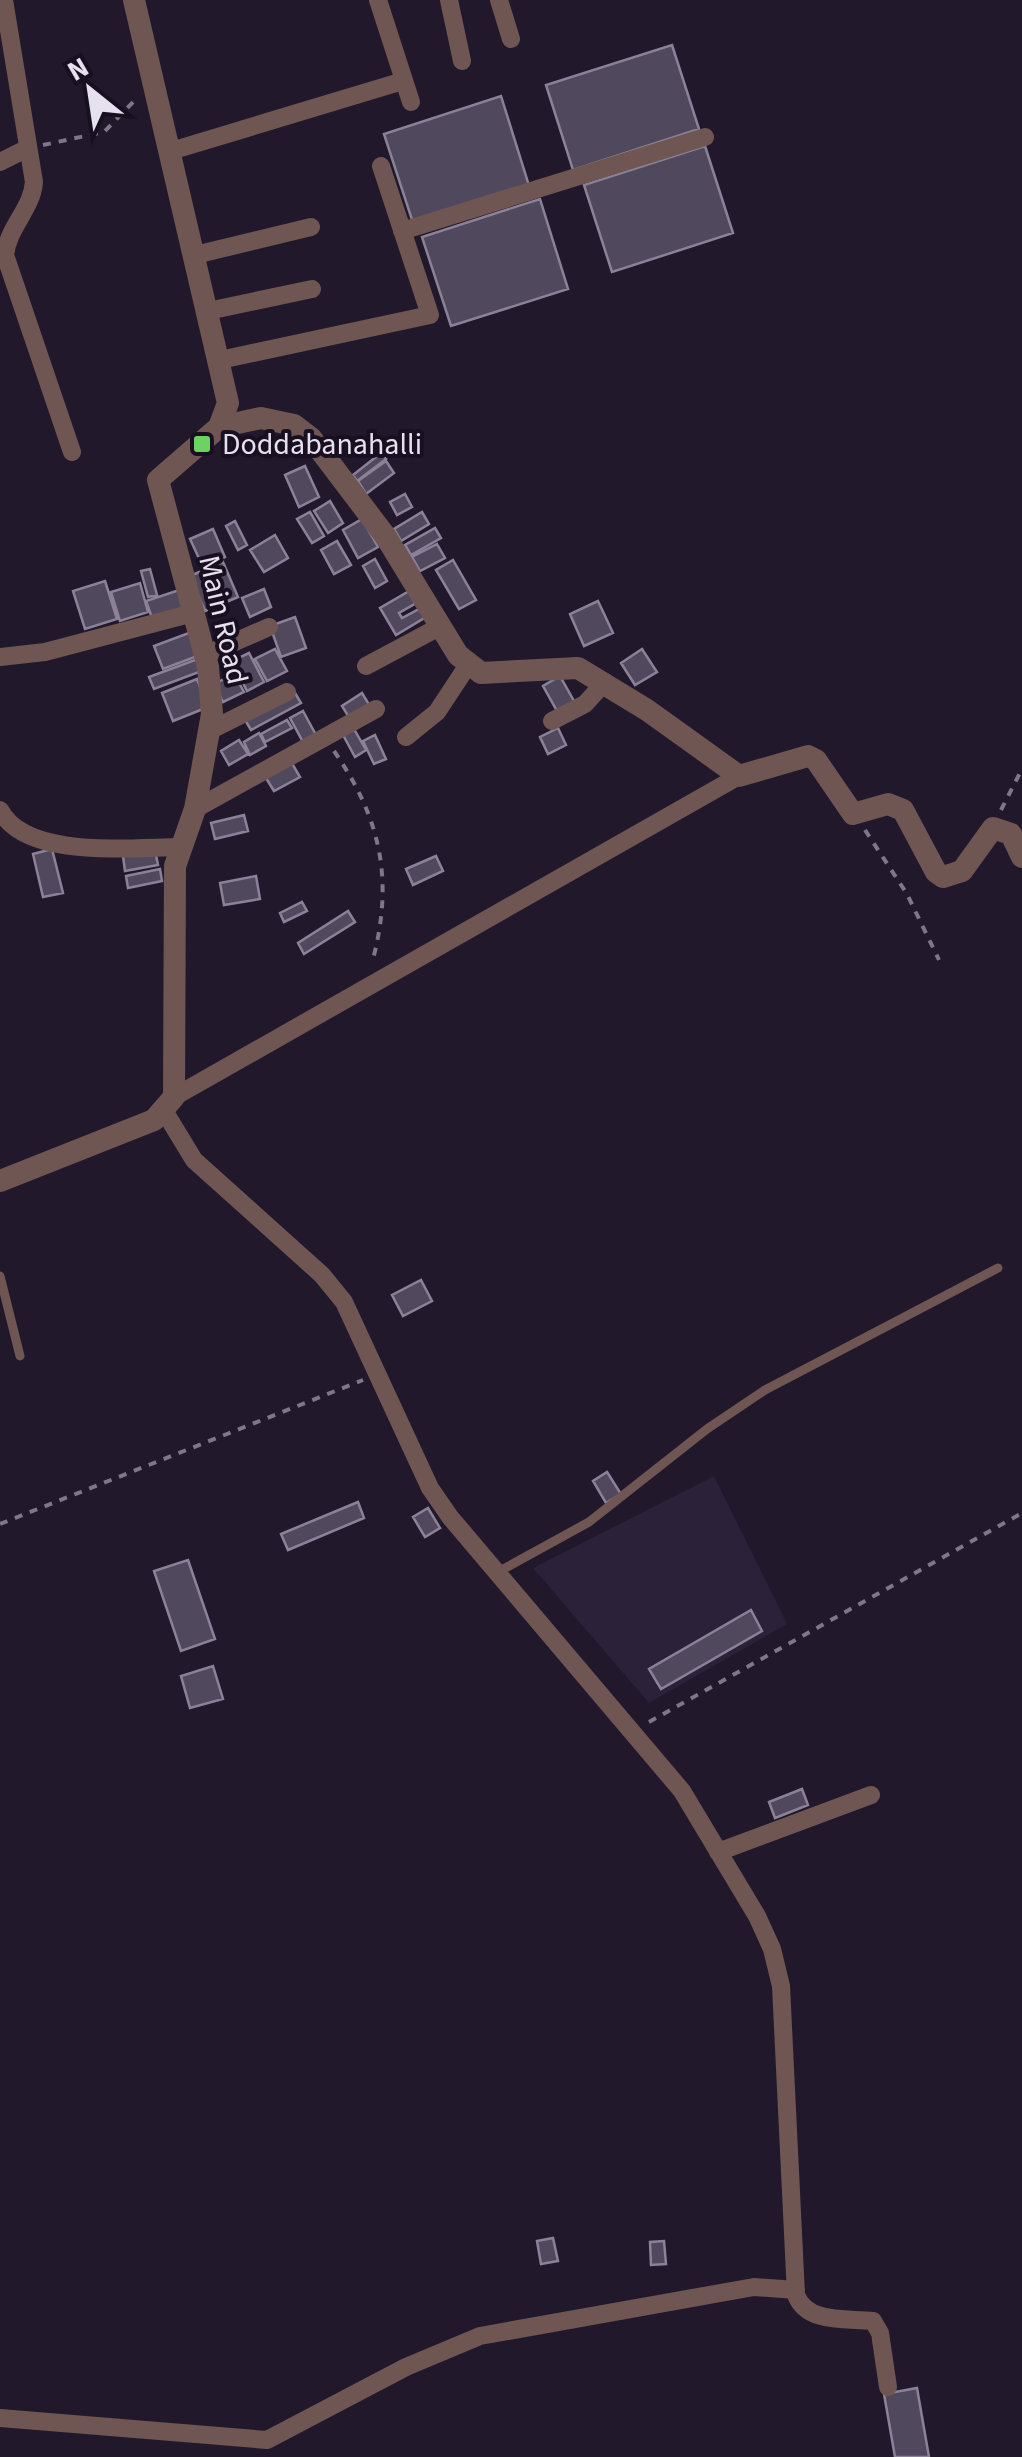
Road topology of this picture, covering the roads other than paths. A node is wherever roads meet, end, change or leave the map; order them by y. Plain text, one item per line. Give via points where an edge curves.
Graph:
1 (4, 0) edge
2 (134, 0) edge
3 (378, 0) edge
4 (449, 0) edge
5 (499, 0) edge
6 (511, 39) dead end
7 (462, 61) dead end
8 (404, 81) junction
9 (411, 102) dead end
10 (705, 137) dead end
11 (28, 148) junction
12 (171, 151) junction
13 (0, 162) edge
14 (381, 166) dead end
15 (311, 227) dead end
16 (402, 231) junction
17 (195, 255) junction
18 (312, 289) dead end
19 (208, 311) junction
20 (220, 360) junction
21 (219, 428) junction
22 (72, 452) dead end
23 (193, 613) junction
24 (440, 626) junction
25 (270, 628) dead end
26 (204, 655) junction
27 (0, 657) edge
28 (366, 666) dead end
29 (468, 666) junction
30 (605, 682) junction
31 (287, 692) dead end
32 (376, 709) dead end
33 (552, 721) dead end
34 (211, 730) junction
35 (406, 737) dead end
36 (738, 776) junction
37 (0, 810) edge
38 (195, 810) junction
39 (7, 834) edge
40 (182, 847) junction
41 (1022, 857) edge
42 (168, 1103) junction
43 (0, 1181) edge
44 (998, 1268) dead end
45 (0, 1276) edge
46 (20, 1356) dead end
47 (496, 1573) junction
48 (871, 1795) dead end
49 (718, 1852) junction
50 (796, 2290) junction
51 (888, 2387) dead end
52 (0, 2418) edge

1 - 11 street
2 - 12 street
3 - 8 street
4 - 7 street
5 - 6 street
8 - 9 street
8 - 12 street
10 - 16 street
11 - 13 street
11 - 22 street via 34,192 8,236 5,255
12 - 17 street
14 - 16 street
15 - 17 street
16 - 20 street via 430,315
17 - 19 street
18 - 19 street
19 - 20 street
20 - 21 street via 228,403
21 - 23 street, Main Road via 158,480
21 - 24 street via 261,418 294,424 311,438 386,536
23 - 26 street, Main Road
23 - 27 street via 45,652
24 - 28 street
24 - 29 street
25 - 26 street
26 - 34 street, Main Road
29 - 30 street via 488,674 578,668
29 - 35 street via 437,712
30 - 33 street via 584,704
30 - 36 street
31 - 34 street
32 - 38 street
34 - 38 street, Main Road
36 - 41 street via 808,756 853,814 888,804 902,810 943,876 962,870 993,828 1011,834
36 - 42 street
37 - 39 street
38 - 40 street, Main Road
39 - 40 street via 104,848
40 - 42 street, Main Road via 171,911
42 - 43 street via 154,1120
42 - 47 street via 194,1160 344,1302 430,1488
44 - 47 lane via 765,1390 589,1522
45 - 46 lane
47 - 49 street via 682,1791
48 - 49 street
49 - 50 street via 772,1949 781,1986
50 - 51 street via 810,2314 872,2321
50 - 52 street via 754,2286 480,2336 267,2440

